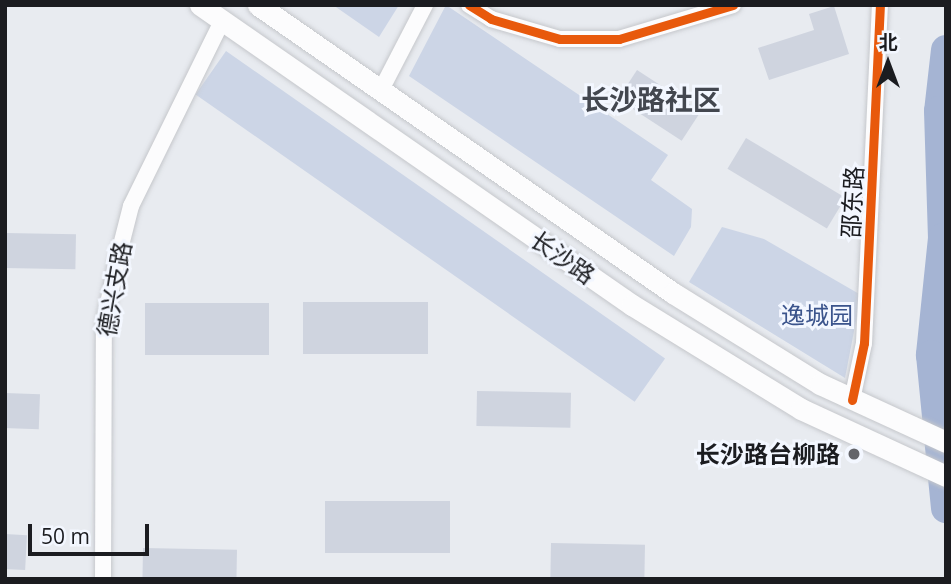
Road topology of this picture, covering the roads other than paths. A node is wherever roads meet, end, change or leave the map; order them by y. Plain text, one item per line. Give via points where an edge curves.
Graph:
1 (200, 5) edge
2 (258, 5) edge
3 (425, 5) edge
4 (470, 5) edge
5 (733, 5) edge
6 (880, 5) edge
7 (222, 21) junction
8 (381, 90) junction
9 (852, 400) junction
10 (946, 442) edge
11 (946, 476) edge
12 (103, 579) edge

1 - 7 main road, 长沙路
2 - 8 main road, 长沙路
3 - 8 street
4 - 5 street via 491,19 572,39 620,39 667,29
6 - 9 street, 邵东路 via 864,343
7 - 11 main road, 长沙路 via 632,305 801,409
7 - 12 street, 德兴支路 via 131,206 117,261 104,323
8 - 9 main road, 长沙路 via 674,293
9 - 10 main road, 长沙路

